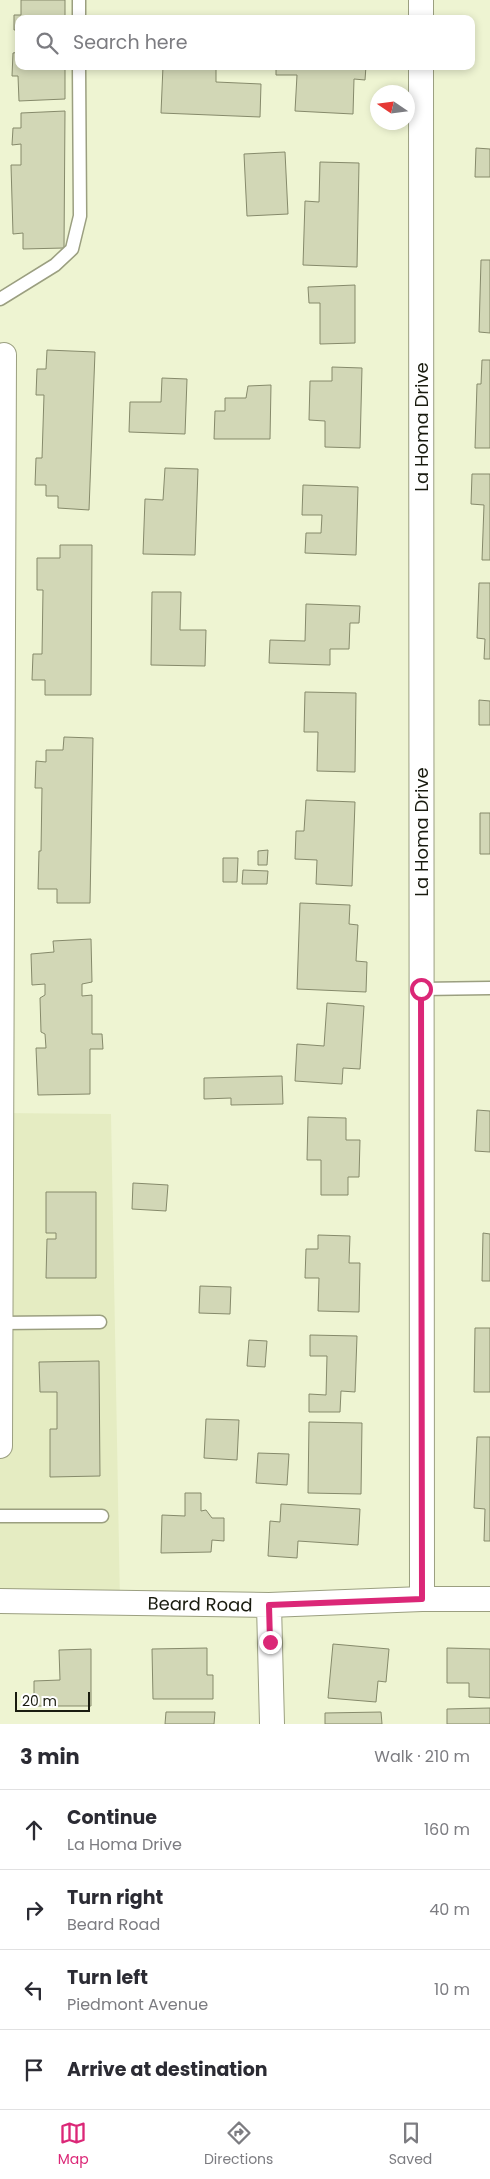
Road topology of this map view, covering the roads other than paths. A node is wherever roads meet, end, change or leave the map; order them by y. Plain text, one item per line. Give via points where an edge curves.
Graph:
1 (79, 0) edge
2 (421, 0) edge
3 (79, 15) edge
4 (421, 15) edge
5 (79, 70) edge
6 (421, 70) edge
7 (0, 298) edge
8 (4, 355) dead end
9 (490, 988) edge
10 (421, 989) junction
11 (0, 1250) edge
12 (100, 1322) dead end
13 (0, 1323) edge
14 (0, 1417) edge
15 (0, 1446) edge
16 (0, 1516) edge
17 (102, 1516) dead end
18 (422, 1599) junction
19 (490, 1599) edge
20 (0, 1600) edge
21 (269, 1605) junction
22 (272, 1724) edge

1 - 3 lane
2 - 4 street
5 - 7 lane via 80,216 72,249 56,265
6 - 10 street, La Homa Drive
8 - 11 street
9 - 10 lane
10 - 18 street, La Homa Drive
11 - 13 street
12 - 13 lane
13 - 14 street
14 - 15 street
16 - 17 lane
18 - 19 street, Beard Road
18 - 21 street, Beard Road
20 - 21 street, Beard Road
21 - 22 street

